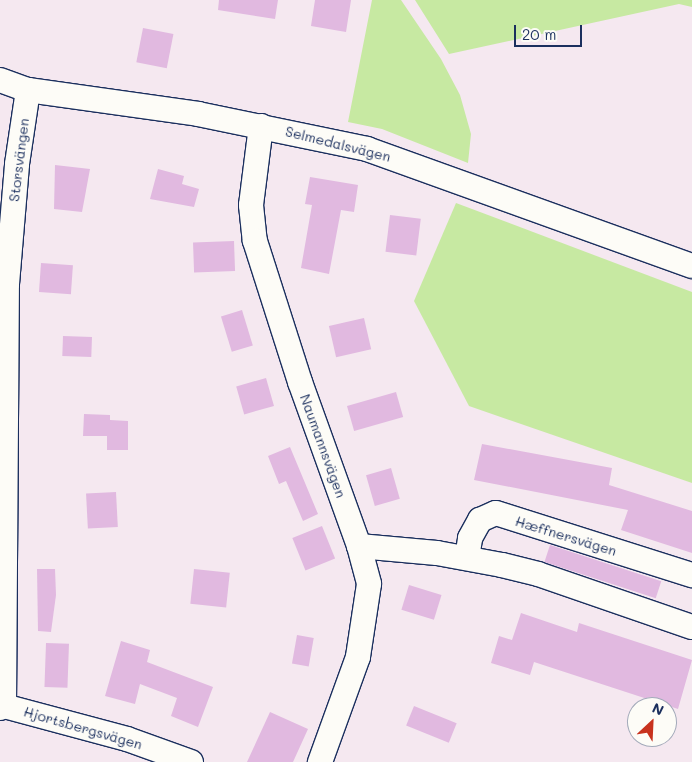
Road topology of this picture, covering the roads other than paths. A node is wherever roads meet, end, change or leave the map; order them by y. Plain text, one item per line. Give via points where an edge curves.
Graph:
1 (0, 80) edge
2 (28, 90) junction
3 (261, 126) junction
4 (692, 266) edge
5 (359, 546) junction
6 (467, 558) junction
7 (692, 575) edge
8 (692, 627) edge
9 (2, 707) edge
10 (191, 762) edge
11 (320, 762) edge

1 - 2 street, Selmedalsvägen
2 - 3 street, Selmedalsvägen via 154,106
2 - 9 street, Storsvängen via 17,164 6,313
3 - 4 street, Selmedalsvägen via 383,154
3 - 5 street, Naumannsvägen via 251,206 255,241 300,382
5 - 6 street
5 - 11 street, Naumannsvägen via 369,584 366,615 351,679
6 - 7 street, Hæffnersvägen via 470,538 480,520 496,514
6 - 8 street via 538,574
9 - 10 street, Hjortsbergsvägen via 127,739

